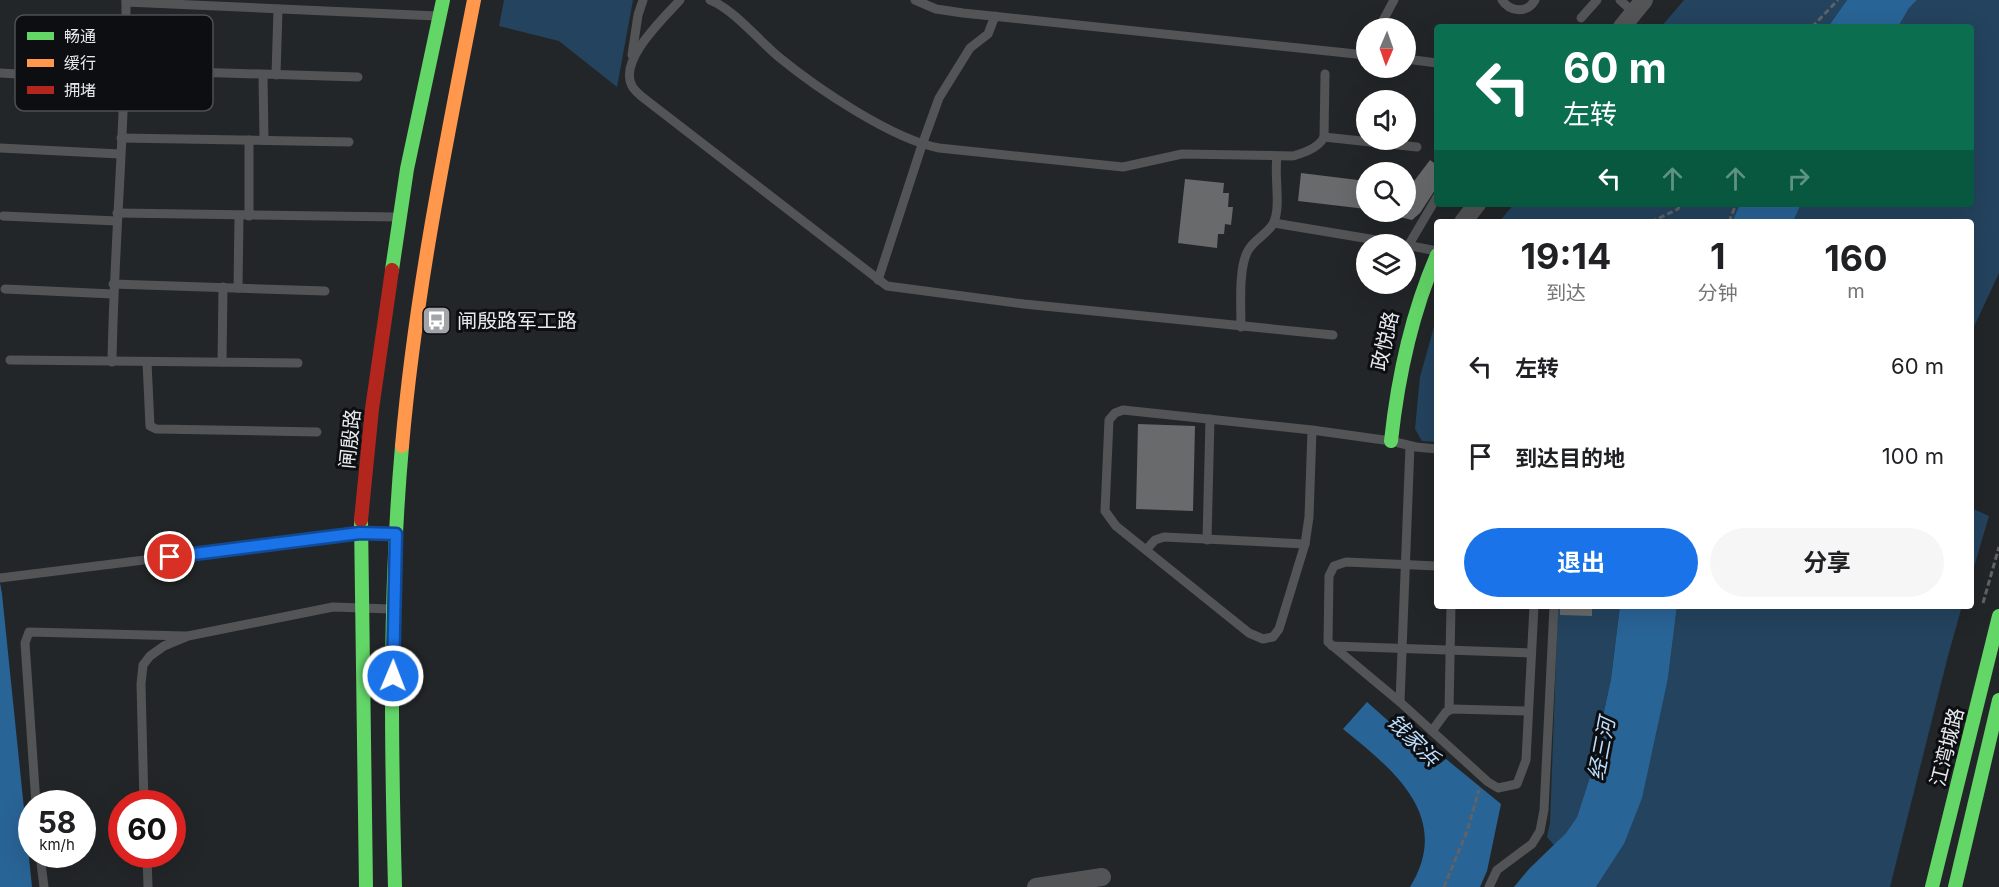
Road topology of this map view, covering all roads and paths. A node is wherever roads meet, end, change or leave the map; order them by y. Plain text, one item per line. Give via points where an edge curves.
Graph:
1 (443, 0) edge
2 (474, 0) edge
3 (644, 0) edge
4 (680, 0) edge
5 (710, 0) edge
6 (915, 0) edge
7 (1394, 0) edge
8 (1502, 0) edge
9 (1534, 0) edge
10 (1597, 0) edge
11 (1620, 0) edge
12 (1838, 0) edge
13 (126, 1) edge
14 (257, 4) edge
15 (278, 9) junction
16 (1634, 13) edge
17 (439, 16) junction
18 (995, 16) junction
19 (1384, 18) edge
20 (1581, 18) dead end
21 (1815, 24) edge
22 (1356, 52) edge
23 (1416, 60) edge
24 (1434, 63) edge
25 (630, 69) junction
26 (213, 73) edge
27 (0, 74) edge
28 (1325, 74) dead end
29 (15, 75) edge
30 (263, 75) junction
31 (276, 75) junction
32 (358, 77) dead end
33 (123, 111) edge
34 (1324, 137) junction
35 (121, 138) junction
36 (249, 140) junction
37 (264, 140) junction
38 (349, 142) dead end
39 (922, 145) junction
40 (1417, 147) dead end
41 (0, 148) edge
42 (120, 154) junction
43 (1277, 157) junction
44 (1434, 201) edge
45 (1475, 207) edge
46 (1679, 207) edge
47 (3, 216) dead end
48 (244, 216) junction
49 (117, 217) junction
50 (400, 217) junction
51 (1465, 219) edge
52 (1657, 219) edge
53 (1274, 223) junction
54 (1412, 234) edge
55 (1356, 237) edge
56 (1416, 248) edge
57 (1434, 252) edge
58 (1434, 260) edge
59 (879, 280) junction
60 (223, 287) junction
61 (238, 288) junction
62 (5, 289) dead end
63 (113, 289) junction
64 (325, 291) dead end
65 (1241, 327) junction
66 (1333, 335) dead end
67 (10, 360) dead end
68 (112, 362) junction
69 (147, 362) junction
70 (222, 362) junction
71 (298, 363) dead end
72 (1210, 419) junction
73 (1312, 430) junction
74 (317, 432) dead end
75 (1391, 441) junction
76 (1410, 446) junction
77 (1434, 449) edge
78 (360, 533) junction
79 (396, 534) junction
80 (1207, 540) junction
81 (1305, 544) junction
82 (1146, 550) junction
83 (1407, 564) junction
84 (1434, 566) edge
85 (2, 578) edge
86 (360, 606) junction
87 (393, 609) junction
88 (1451, 609) edge
89 (1534, 609) edge
90 (1554, 609) edge
91 (1999, 616) edge
92 (188, 636) junction
93 (1332, 646) junction
94 (1402, 647) junction
95 (1450, 650) junction
96 (1532, 653) junction
97 (1999, 700) edge
98 (1400, 702) junction
99 (1449, 710) junction
100 (1528, 711) junction
101 (1432, 731) junction
102 (1483, 777) junction
103 (35, 790) edge
104 (143, 790) edge
105 (42, 868) edge
106 (147, 868) edge
107 (1102, 877) dead end
108 (44, 887) edge
109 (148, 887) edge
110 (366, 887) edge
111 (395, 887) edge
112 (1036, 887) edge
113 (1444, 887) edge
114 (1489, 887) edge
115 (1932, 887) edge
116 (1955, 887) edge

1 - 17 main road, 闸殷路
2 - 79 main road via 416,318
3 - 25 lane
4 - 25 lane via 637,50
5 - 39 lane via 731,13 817,86
6 - 18 lane via 936,9
7 - 19 lane
8 - 9 lane via 1516,10 1529,7
10 - 20 lane
11 - 16 lane
12 - 21 path
13 - 14 lane
14 - 15 lane
15 - 17 lane
15 - 31 lane
17 - 50 main road, 闸殷路
18 - 22 lane
18 - 39 lane via 988,34 970,48 947,83
23 - 24 lane
25 - 59 lane via 632,87 641,96
26 - 30 lane
27 - 29 lane
28 - 34 lane
30 - 31 lane
30 - 37 lane
31 - 32 lane
33 - 35 lane
34 - 40 lane
34 - 43 lane via 1322,143 1303,153
35 - 36 lane
35 - 42 lane
36 - 37 lane
36 - 48 lane
37 - 38 lane
39 - 43 lane via 1123,167 1182,154
39 - 59 lane
41 - 42 lane
42 - 49 lane
43 - 53 lane
44 - 54 lane
45 - 51 street
46 - 52 path
47 - 49 lane
48 - 49 lane
48 - 50 lane
48 - 61 lane
49 - 63 lane
50 - 78 main road, 闸殷路 via 372,409
53 - 55 lane
53 - 65 lane via 1249,248 1244,260
56 - 57 lane
58 - 75 main road, 政悦路 via 1404,350
59 - 65 lane via 893,288
60 - 61 lane
60 - 63 lane
60 - 70 lane
61 - 64 lane
62 - 63 lane
63 - 68 lane
65 - 66 lane
67 - 68 lane
68 - 69 lane
69 - 70 lane
69 - 74 lane via 150,426 156,429
70 - 71 lane
72 - 73 lane
72 - 80 lane
72 - 82 lane via 1123,410 1109,420 1105,512
73 - 75 lane
73 - 81 lane via 1310,517
75 - 76 lane
76 - 77 lane
76 - 83 lane
78 - 79 lane
78 - 85 lane
78 - 86 main road, 闸殷路
79 - 87 main road
80 - 81 lane
80 - 82 lane via 1164,537
81 - 82 lane via 1279,629 1273,637 1263,639 1249,633
83 - 84 lane
83 - 93 lane via 1346,562 1334,566 1329,576 1328,642
83 - 94 lane
86 - 87 lane
86 - 92 lane via 333,607
86 - 110 main road, 闸殷路
87 - 111 main road
88 - 95 lane
89 - 96 lane
90 - 114 lane via 1540,831 1532,844 1497,870
91 - 115 main road, 江湾城路
92 - 103 lane via 29,632 25,643
92 - 104 lane via 164,646 143,665 140,706
93 - 94 lane
93 - 98 lane
94 - 95 lane
94 - 98 lane
95 - 96 lane
95 - 99 lane
96 - 100 lane
97 - 116 main road, 江湾城路
98 - 101 lane
99 - 100 lane
99 - 101 lane
100 - 102 lane via 1526,760 1517,784 1498,788
101 - 102 lane
102 - 113 path
105 - 108 lane
106 - 109 lane
107 - 112 street

